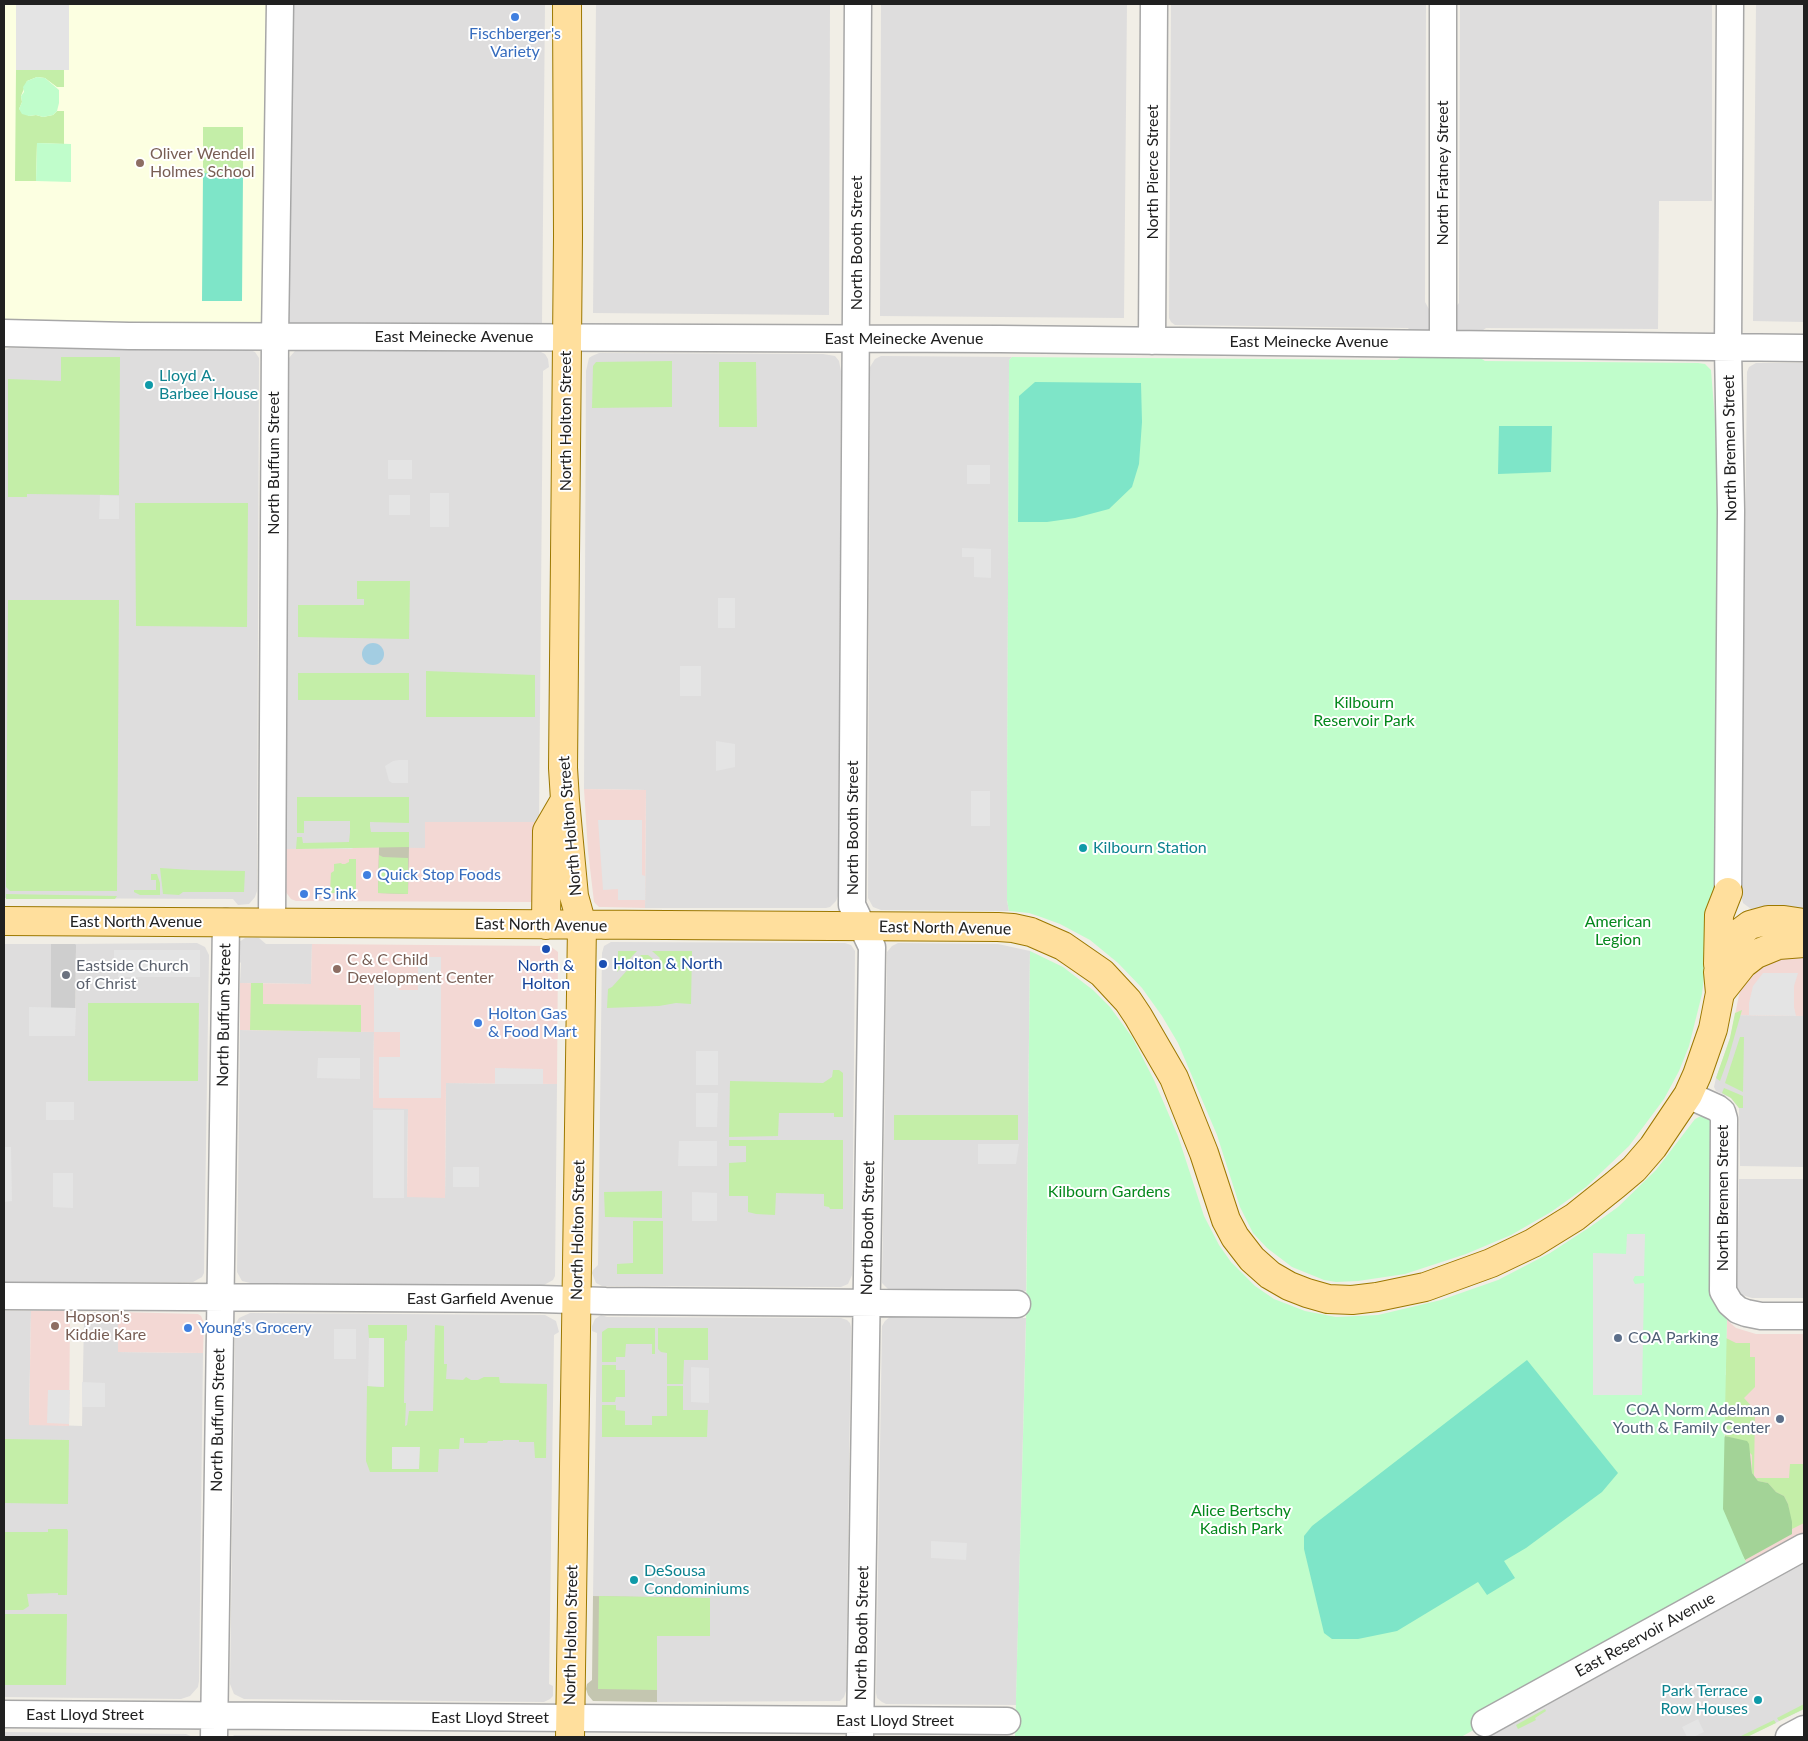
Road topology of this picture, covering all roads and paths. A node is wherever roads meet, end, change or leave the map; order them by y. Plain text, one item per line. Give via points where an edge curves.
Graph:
1 (280, 4) edge
2 (567, 4) edge
3 (858, 4) edge
4 (1154, 4) edge
5 (1444, 4) edge
6 (1730, 4) edge
7 (4, 334) edge
8 (274, 337) junction
9 (566, 337) junction
10 (856, 339) junction
11 (1152, 341) junction
12 (1442, 343) junction
13 (1728, 348) junction
14 (1804, 348) edge
15 (565, 800) junction
16 (1728, 892) junction
17 (4, 921) edge
18 (226, 922) junction
19 (272, 922) junction
20 (1804, 923) edge
21 (1750, 924) junction
22 (546, 925) junction
23 (582, 925) junction
24 (862, 926) junction
25 (1804, 943) edge
26 (1719, 982) junction
27 (1688, 1095) junction
28 (4, 1296) edge
29 (220, 1297) junction
30 (576, 1300) junction
31 (867, 1303) junction
32 (1017, 1304) dead end
33 (1804, 1316) edge
34 (1804, 1547) edge
35 (4, 1714) edge
36 (1006, 1722) dead end
37 (1485, 1723) dead end
38 (214, 1727) edge
39 (570, 1728) edge
40 (860, 1729) edge
41 (1804, 1729) edge
42 (1789, 1737) edge

1 - 8 street, North Buffum Street
2 - 9 main road, North Holton Street
3 - 10 street, North Booth Street
4 - 11 street, North Pierce Street
5 - 12 street, North Fratney Street
6 - 13 street, North Bremen Street
7 - 8 street, East Meinecke Avenue
8 - 9 street, East Meinecke Avenue
8 - 19 street, North Buffum Street
9 - 10 street, East Meinecke Avenue
9 - 15 main road, North Holton Street
10 - 11 street, East Meinecke Avenue
10 - 24 street, North Booth Street via 852,905
11 - 12 street, East Meinecke Avenue
12 - 13 street, East Meinecke Avenue
13 - 14 street, East Meinecke Avenue
13 - 16 street, North Bremen Street via 1731,521
15 - 22 main road via 546,831
15 - 23 main road, North Holton Street via 574,896
16 - 21 main road
16 - 26 main road via 1719,915
17 - 18 main road, East North Avenue
18 - 19 main road, East North Avenue
18 - 29 street, North Buffum Street
19 - 22 main road, East North Avenue
20 - 21 main road via 1768,920
21 - 26 main road, East North Avenue via 1728,947
22 - 23 main road, East North Avenue
23 - 24 main road, East North Avenue
23 - 30 main road, North Holton Street
24 - 27 main road, East North Avenue via 1013,928 1057,943 1102,973 1128,1001 1174,1078 1235,1237 1270,1275 1289,1286 1328,1299 1377,1298 1425,1286 1491,1263 1533,1242 1588,1207 1634,1169 1653,1148
24 - 31 street, North Booth Street via 872,947
25 - 26 main road, East North Avenue via 1778,945 1756,954
26 - 27 main road, East North Avenue via 1710,1042
27 - 33 street, North Bremen Street via 1717,1108 1724,1116 1724,1291 1730,1303 1738,1310 1761,1316
28 - 29 street, East Garfield Avenue
29 - 30 street, East Garfield Avenue
29 - 38 street, North Buffum Street
30 - 31 street, East Garfield Avenue
30 - 39 main road, North Holton Street
31 - 32 street, East Garfield Avenue
31 - 40 street, North Booth Street
34 - 37 street, East Reservoir Avenue
35 - 38 street, East Lloyd Street
36 - 40 street, East Lloyd Street
38 - 39 street, East Lloyd Street
39 - 40 street, East Lloyd Street
41 - 42 street

